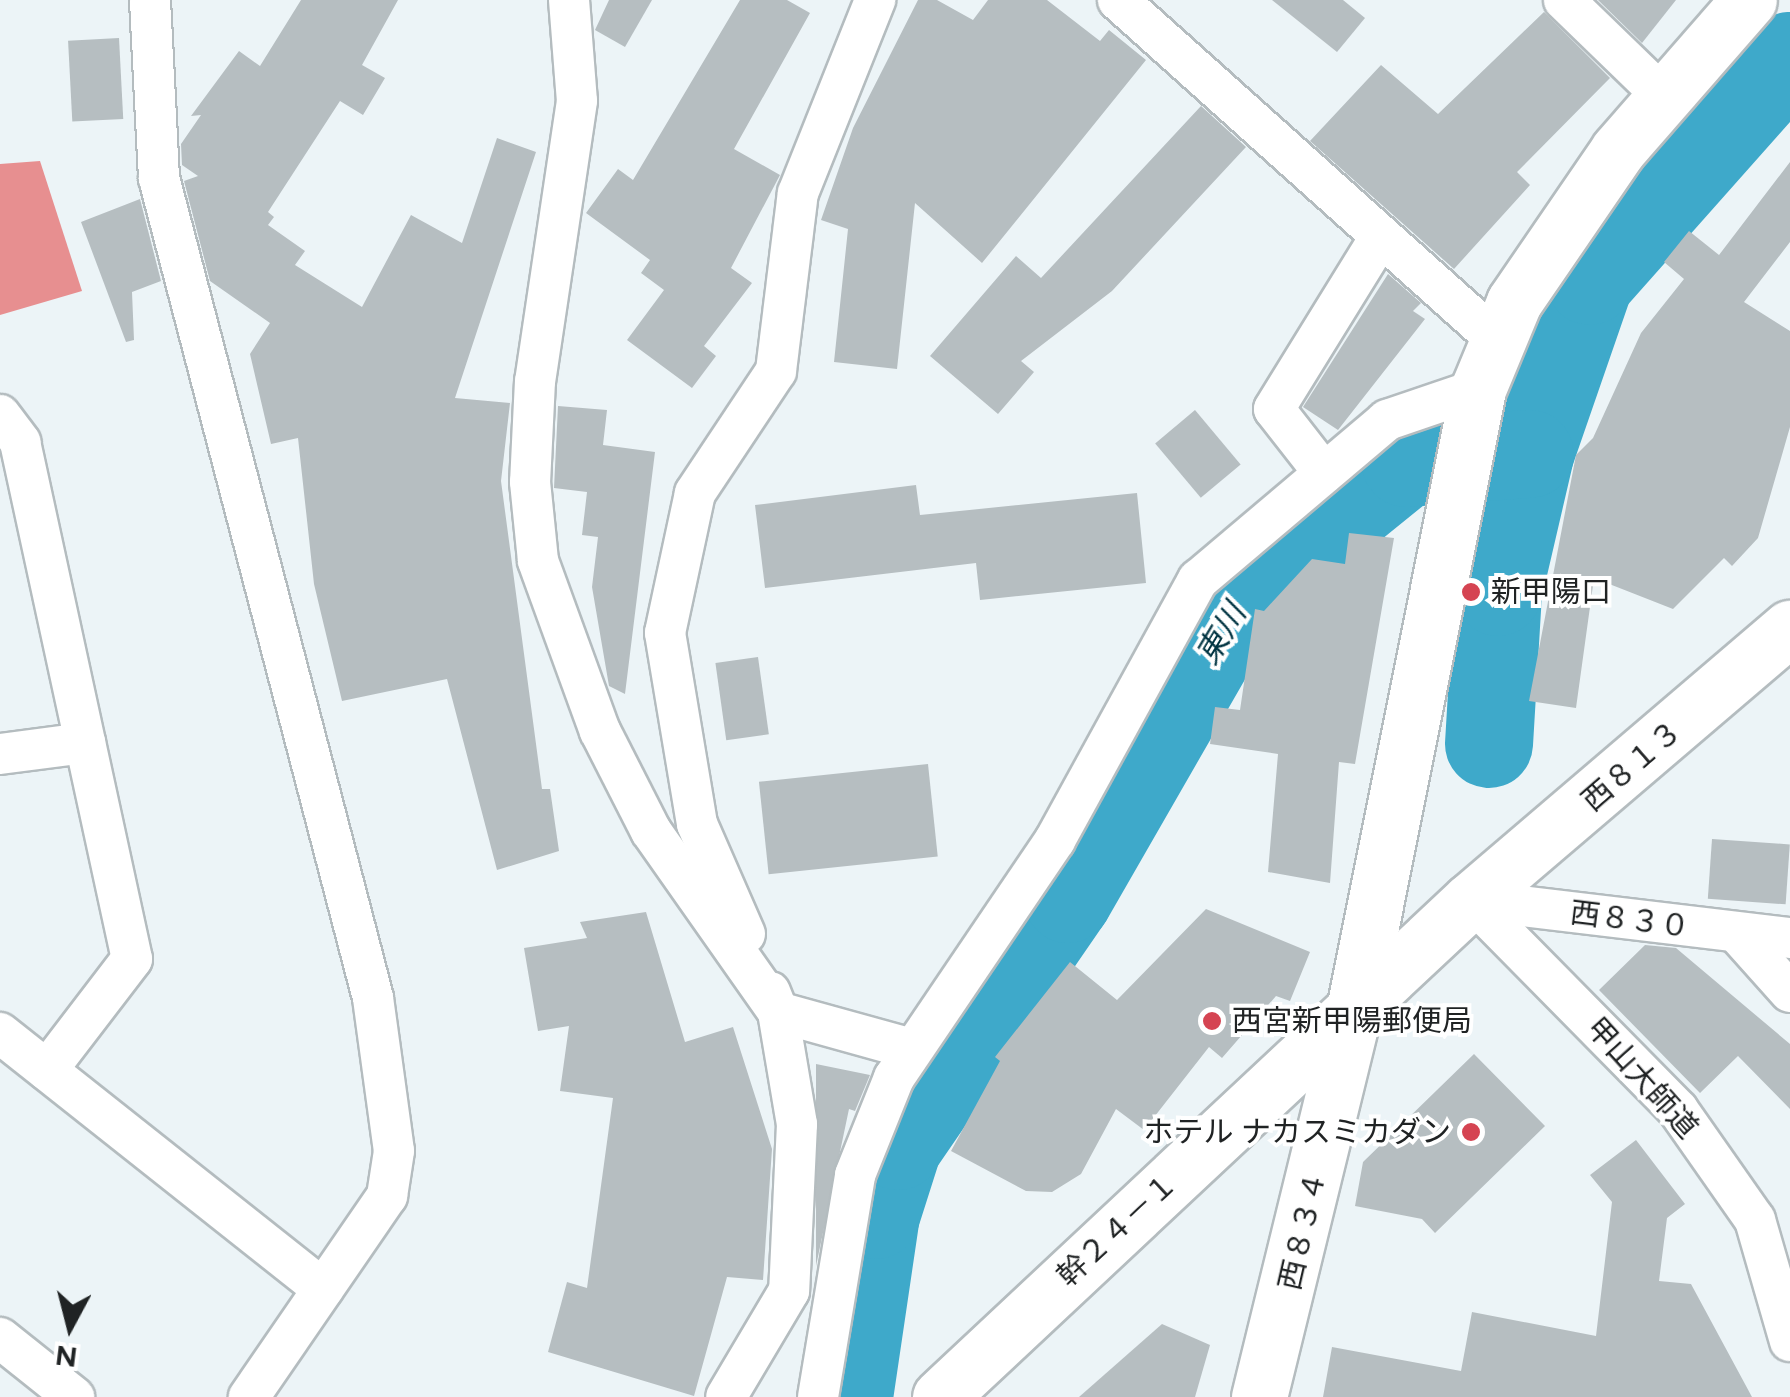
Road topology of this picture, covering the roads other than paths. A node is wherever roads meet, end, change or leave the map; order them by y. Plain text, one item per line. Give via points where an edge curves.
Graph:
1 (150, 0) edge
2 (569, 0) edge
3 (875, 0) edge
4 (1118, 0) edge
5 (1564, 0) edge
6 (1749, 0) edge
7 (1664, 97) junction
8 (1381, 236) junction
9 (1474, 409) junction
10 (0, 415) edge
11 (1324, 474) junction
12 (1790, 628) edge
13 (85, 743) junction
14 (0, 754) edge
15 (1470, 900) junction
16 (1738, 934) junction
17 (1790, 938) edge
18 (1790, 992) edge
19 (1355, 1004) junction
20 (778, 1012) junction
21 (0, 1032) edge
22 (911, 1049) junction
23 (47, 1070) junction
24 (323, 1289) junction
25 (789, 1291) junction
26 (829, 1297) junction
27 (0, 1338) edge
28 (1790, 1341) edge
29 (74, 1397) edge
30 (249, 1397) edge
31 (726, 1397) edge
32 (818, 1397) edge
33 (940, 1397) edge
34 (1259, 1397) edge

1 - 24 street via 160,178 373,998 394,1151 387,1196
2 - 20 street via 577,101 535,381 530,482 538,561 600,732 651,831
3 - 20 street via 798,192 776,371 695,492 665,634 697,824
4 - 8 street
5 - 7 street
6 - 7 street
7 - 9 street via 1607,166
8 - 9 street
8 - 11 street via 1274,408
9 - 11 street via 1387,420
9 - 19 street, 西８３４
10 - 13 street via 20,442
11 - 22 street via 1198,580 1055,840
12 - 15 street, 西８１３
13 - 14 street
13 - 23 street via 132,959
15 - 16 street, 西８３０
15 - 19 street, 幹２４－１
15 - 28 street, 甲山大師道 via 1678,1110 1754,1220
16 - 17 street, 西８３０
16 - 18 street
19 - 33 street, 幹２４－１
19 - 34 street, 西８３４
20 - 22 street
20 - 25 street via 797,1124
21 - 23 street
22 - 26 street via 856,1175
23 - 24 street
24 - 30 street
25 - 26 street
25 - 31 street
26 - 32 street
27 - 29 street

